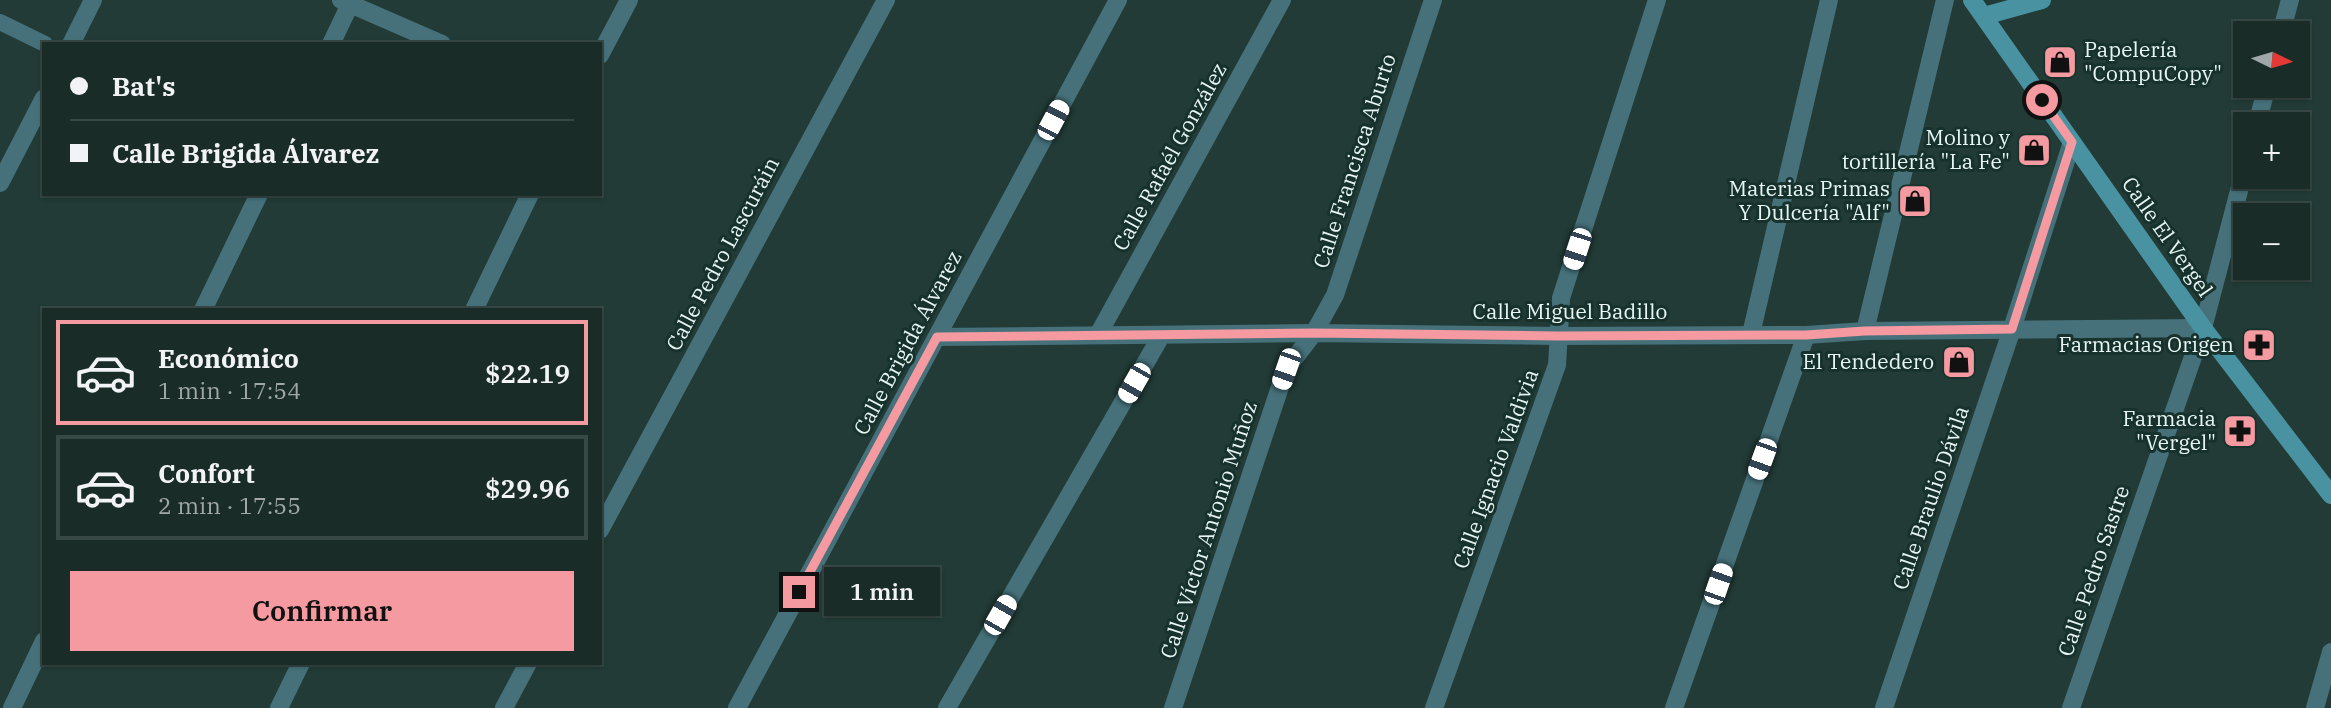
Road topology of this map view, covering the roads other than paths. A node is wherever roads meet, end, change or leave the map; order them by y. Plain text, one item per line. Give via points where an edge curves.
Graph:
1 (93, 0) edge
2 (629, 0) edge
3 (886, 0) edge
4 (1118, 0) edge
5 (1282, 0) edge
6 (1433, 0) edge
7 (1657, 0) edge
8 (1829, 0) edge
9 (1945, 0) edge
10 (1972, 0) edge
11 (2042, 0) edge
12 (2290, 0) edge
13 (348, 2) edge
14 (1984, 16) junction
15 (2284, 21) edge
16 (0, 22) edge
17 (72, 42) edge
18 (332, 42) edge
19 (438, 42) edge
20 (42, 43) edge
21 (602, 51) edge
22 (42, 102) edge
23 (2072, 142) junction
24 (0, 183) edge
25 (2239, 189) edge
26 (258, 196) edge
27 (529, 196) edge
28 (204, 308) edge
29 (475, 308) edge
30 (2203, 328) junction
31 (2012, 329) junction
32 (1865, 331) junction
33 (1314, 333) junction
34 (1751, 334) junction
35 (1098, 335) junction
36 (1806, 335) junction
37 (1161, 336) junction
38 (1558, 336) junction
39 (937, 337) junction
40 (2331, 495) edge
41 (602, 526) edge
42 (42, 645) edge
43 (2331, 652) edge
44 (300, 665) edge
45 (527, 665) edge
46 (12, 708) edge
47 (279, 708) edge
48 (504, 708) edge
49 (737, 708) edge
50 (947, 708) edge
51 (1173, 708) edge
52 (1434, 708) edge
53 (1674, 708) edge
54 (1884, 708) edge
55 (2071, 708) edge
56 (2315, 708) edge

1 - 17 street
2 - 21 street
3 - 41 street, Calle Pedro Lascuráin
4 - 39 street, Calle Brigida Álvarez
5 - 35 street, Calle Rafaél González
6 - 33 street, Calle Francisca Aburto via 1335,295
7 - 38 street, Calle Ignacio Valdivia via 1561,298
8 - 34 street
9 - 32 street
10 - 14 street, Calle El Vergel
11 - 14 street
12 - 15 street
13 - 18 street
13 - 19 street
14 - 23 street, Calle El Vergel
16 - 20 lane
22 - 24 street
23 - 30 street, Calle El Vergel
23 - 31 street, Calle Braulio Dávila
25 - 30 street, Calle Pedro Sastre
26 - 28 street
27 - 29 street
30 - 31 street, Calle Miguel Badillo
30 - 40 street, Calle El Vergel
30 - 55 street, Calle Pedro Sastre
31 - 32 street, Calle Miguel Badillo
31 - 54 street, Calle Braulio Dávila
32 - 36 street, Calle Miguel Badillo
33 - 37 street, Calle Miguel Badillo
33 - 38 street, Calle Miguel Badillo
33 - 51 street, Calle Víctor Antonio Muñoz via 1286,369
34 - 36 street, Calle Miguel Badillo
34 - 38 street, Calle Miguel Badillo
35 - 37 street, Calle Miguel Badillo
35 - 39 street, Calle Miguel Badillo
36 - 53 street
37 - 50 street
38 - 52 street, Calle Ignacio Valdivia via 1557,365
39 - 49 street, Calle Brigida Álvarez
42 - 46 street
43 - 56 street
44 - 47 street
45 - 48 street

